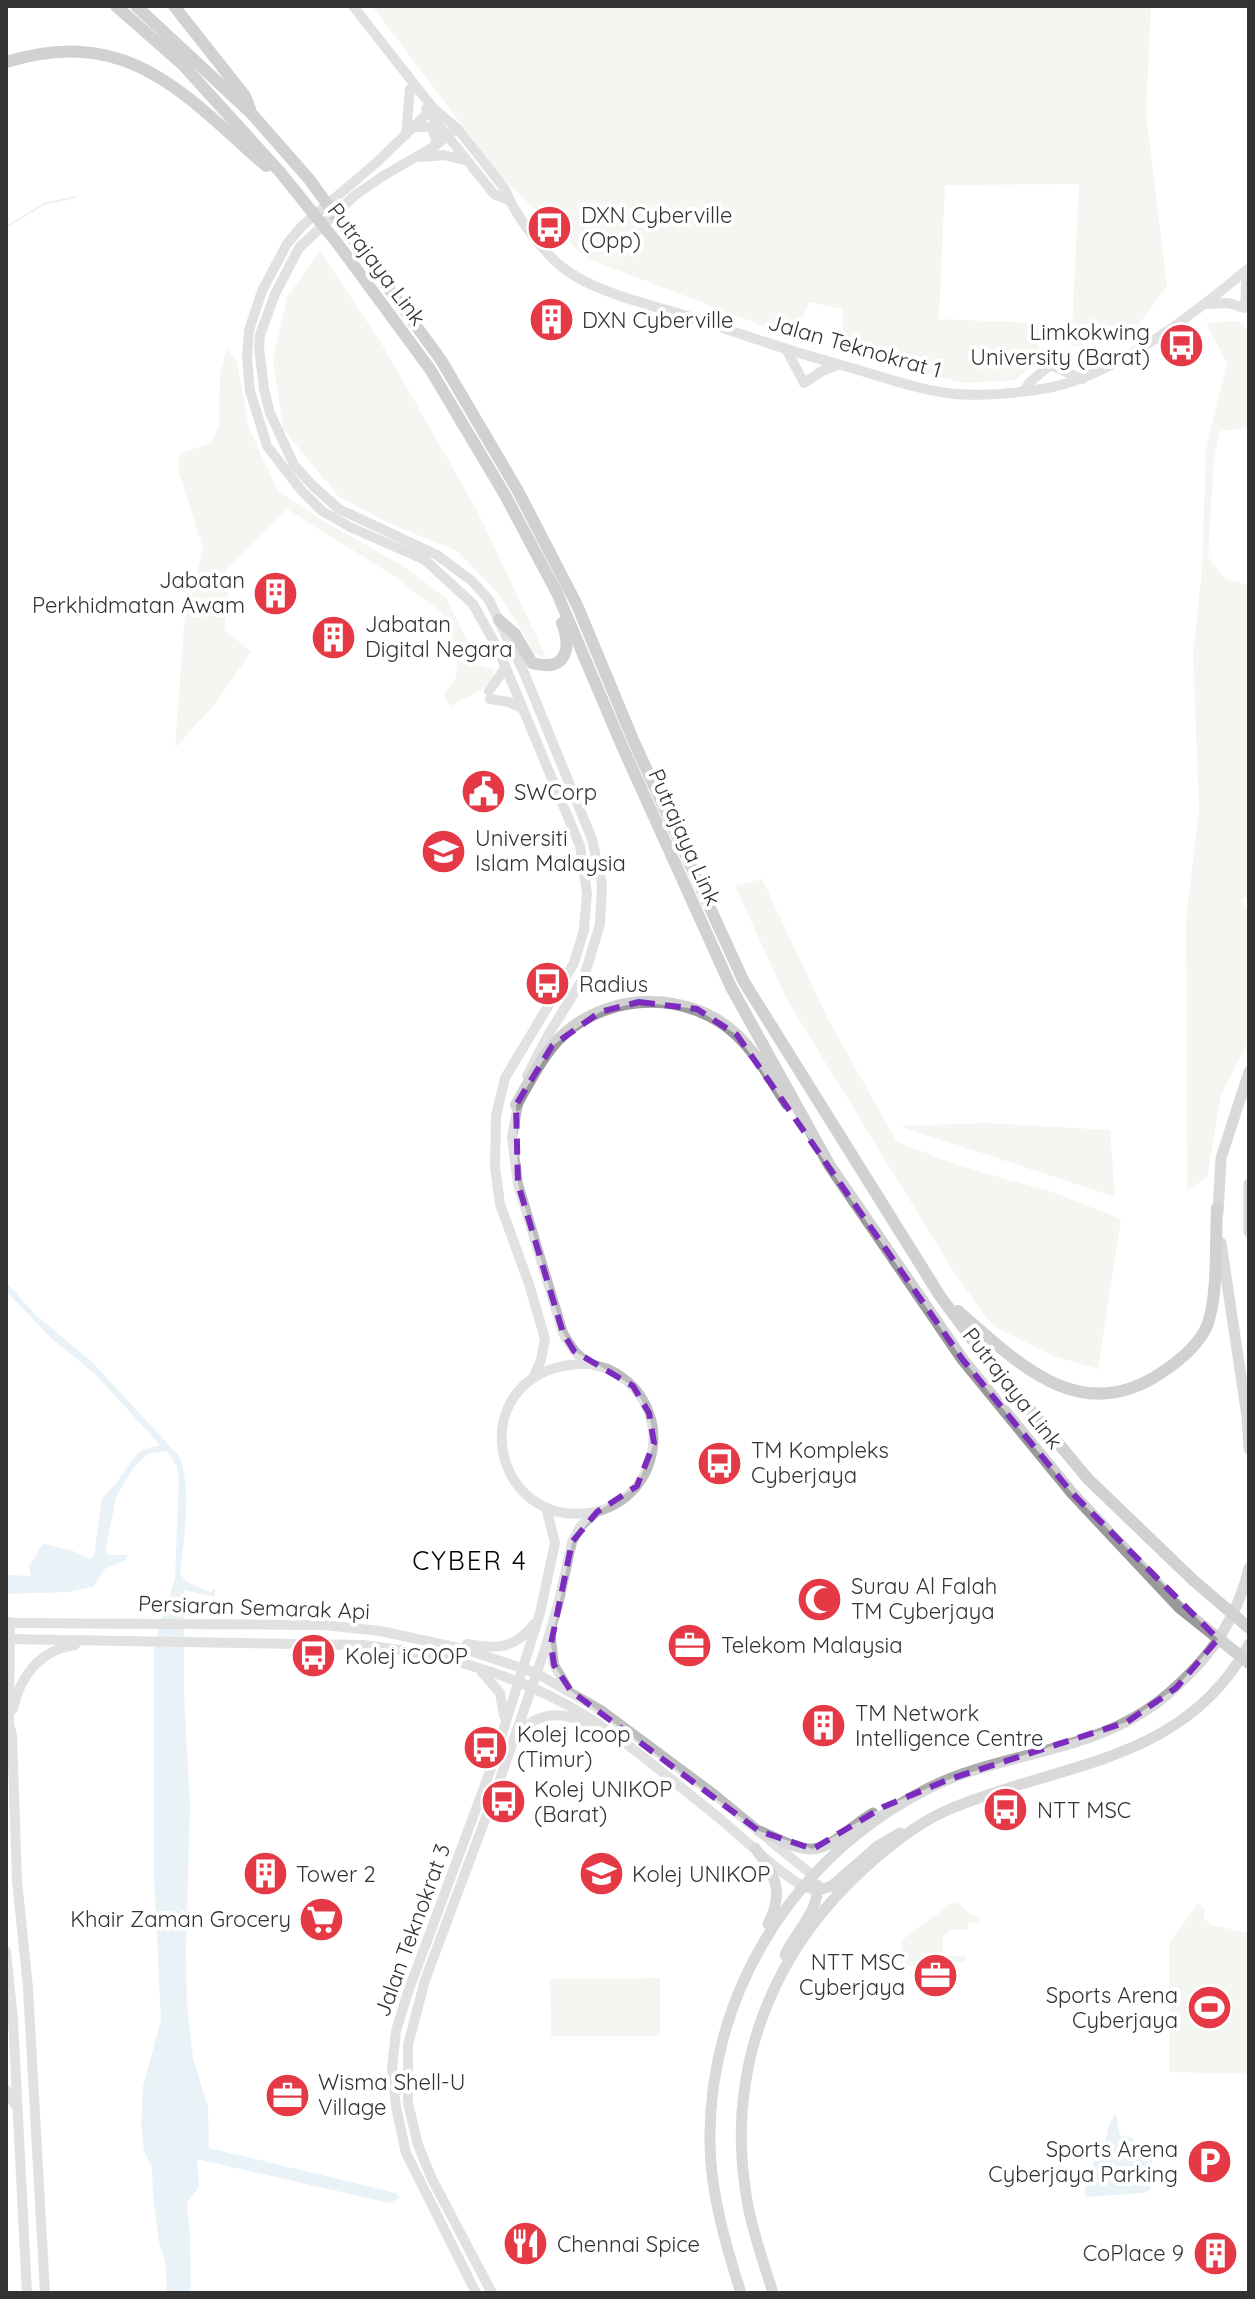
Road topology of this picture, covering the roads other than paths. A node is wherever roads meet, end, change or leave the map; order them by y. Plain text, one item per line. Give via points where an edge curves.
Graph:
1 (116, 6) edge
2 (136, 6) edge
3 (174, 6) edge
4 (345, 6) edge
5 (353, 6) edge
6 (6, 62) edge
7 (410, 89) junction
8 (430, 110) junction
9 (251, 113) junction
10 (457, 128) junction
11 (410, 131) junction
12 (446, 135) junction
13 (435, 146) junction
14 (415, 158) junction
15 (466, 161) junction
16 (280, 172) junction
17 (509, 200) junction
18 (1248, 269) edge
19 (1202, 305) junction
20 (786, 349) junction
21 (840, 364) junction
22 (1084, 379) junction
23 (1024, 391) junction
24 (549, 578) junction
25 (499, 620) junction
26 (505, 668) junction
27 (523, 709) junction
28 (1249, 1072) edge
29 (516, 1105) junction
30 (830, 1166) junction
31 (1249, 1184) edge
32 (1217, 1208) junction
33 (1249, 1232) edge
34 (940, 1296) junction
35 (591, 1364) junction
36 (534, 1376) junction
37 (1248, 1420) edge
38 (1249, 1449) edge
39 (546, 1507) junction
40 (597, 1512) junction
41 (1249, 1568) edge
42 (538, 1619) junction
43 (8, 1622) edge
44 (552, 1625) junction
45 (1249, 1628) edge
46 (8, 1639) edge
47 (433, 1641) junction
48 (109, 1642) junction
49 (1249, 1644) edge
50 (1249, 1663) edge
51 (478, 1668) junction
52 (522, 1668) junction
53 (536, 1673) junction
54 (518, 1682) junction
55 (531, 1687) junction
56 (571, 1691) junction
57 (503, 1730) junction
58 (12, 1735) junction
59 (513, 1739) junction
60 (620, 1740) junction
61 (929, 1788) junction
62 (919, 1826) junction
63 (759, 1831) junction
64 (755, 1848) junction
65 (812, 1875) junction
66 (803, 1886) junction
67 (818, 1890) junction
68 (6, 1951) edge
69 (758, 1951) junction
70 (780, 1975) junction
71 (13, 2020) junction
72 (6, 2051) edge
73 (6, 2090) edge
74 (17, 2108) junction
75 (27, 2293) edge
76 (45, 2293) edge
77 (476, 2293) edge
78 (492, 2293) edge
79 (741, 2293) edge
80 (773, 2293) edge

1 - 16 highway, Putrajaya Link via 183,65
2 - 9 highway, Putrajaya Link
3 - 9 highway via 245,96
4 - 7 main road, Jalan Teknokrat 1
5 - 8 main road, Jalan Teknokrat 1
6 - 16 highway via 43,52 89,51 146,69 171,83 266,166
7 - 8 main road, Jalan Teknokrat 1
7 - 11 main road
8 - 10 main road, Jalan Teknokrat 1
8 - 11 main road
8 - 12 main road, Jalan Teknokrat 1
9 - 34 highway, Putrajaya Link via 309,179 441,360 518,491 577,605 744,982
10 - 12 main road
10 - 17 main road, Jalan Teknokrat 1
11 - 13 main road via 431,127
11 - 26 main road via 302,226 280,256 249,330 250,391 267,446 301,490 350,527 425,560 449,579 473,604
12 - 13 main road
12 - 15 main road, Jalan Teknokrat 1
13 - 14 main road
14 - 15 main road via 444,155
14 - 25 main road via 354,196 291,260 260,335 264,389 294,465 325,499 437,555 472,581
15 - 17 main road, Jalan Teknokrat 1 via 494,194
16 - 24 highway, Putrajaya Link via 430,369
17 - 20 main road, Jalan Teknokrat 1 via 563,269 607,290
18 - 19 main road, Jalan Teknokrat 1
18 - 19 main road via 1245,308
19 - 22 main road, Jalan Teknokrat 1
20 - 21 main road, Jalan Teknokrat 1
20 - 21 main road via 804,383
21 - 23 main road, Jalan Teknokrat 1 via 938,392
22 - 23 main road, Jalan Teknokrat 1
22 - 23 main road via 1050,365
24 - 25 highway via 568,640 561,661 532,663 515,634
24 - 30 highway, Putrajaya Link via 731,987
25 - 29 main road via 592,839 602,884 600,924 584,977 530,1068
26 - 27 main road
26 - 27 main road via 489,695
27 - 36 main road via 580,846 587,894 574,963 505,1078 496,1116 500,1204 545,1339
28 - 32 main road via 1221,1158
29 - 30 highway via 552,1046 580,1022 639,1002 678,1003 718,1020 737,1035
29 - 35 main road via 512,1137 518,1184 563,1333
30 - 50 highway, Putrajaya Link via 963,1360 1072,1493 1197,1624
31 - 33 main road
32 - 34 highway via 1212,1308 1204,1331 1170,1367 1132,1388 1098,1394 1062,1389 1020,1365
32 - 37 main road
34 - 45 highway, Putrajaya Link via 1088,1479
35 - 36 main road via 568,1363
35 - 40 main road via 633,1386 653,1428 651,1458 637,1486
36 - 39 main road via 508,1406 501,1445 515,1482
37 - 38 main road
39 - 40 main road
39 - 42 main road, Jalan Teknokrat 3 via 555,1543
40 - 44 main road via 572,1542
41 - 61 main road via 1212,1648 1176,1688 1144,1712 1103,1731
42 - 47 main road via 523,1637 501,1648
42 - 52 main road, Jalan Teknokrat 3
43 - 46 main road
43 - 47 main road, Persiaran Semarak Api via 353,1627
44 - 53 main road, Jalan Teknokrat 3
44 - 56 main road via 554,1665
46 - 48 main road, Persiaran Semarak Api
46 - 58 main road
47 - 52 main road, Persiaran Semarak Api
48 - 51 main road, Persiaran Semarak Api via 362,1645
48 - 58 main road via 60,1649 36,1663 15,1699
49 - 62 main road via 1207,1698 1159,1735 1106,1759 973,1800
51 - 54 main road, Persiaran Semarak Api
51 - 57 main road via 500,1693
52 - 53 main road, Persiaran Semarak Api
52 - 54 main road, Jalan Teknokrat 3
53 - 55 main road, Jalan Teknokrat 3
53 - 56 main road, Persiaran Semarak Api
54 - 55 main road, Persiaran Semarak Api
54 - 57 main road, Jalan Teknokrat 3
55 - 59 main road, Jalan Teknokrat 3
55 - 60 main road, Persiaran Semarak Api
56 - 63 main road, Persiaran Semarak Api
57 - 77 main road, Jalan Teknokrat 3 via 416,1966 396,2031 392,2069 406,2153
58 - 76 main road
59 - 60 main road via 531,1721 559,1714
59 - 78 main road, Jalan Teknokrat 3 via 425,1980 410,2028 406,2065 418,2145
60 - 64 main road, Persiaran Semarak Api
61 - 63 main road via 883,1807 813,1849
61 - 65 main road via 868,1824
62 - 67 main road via 878,1846 832,1886
62 - 70 main road via 865,1867 825,1909
63 - 65 main road, Persiaran Semarak Api
64 - 66 main road, Persiaran Semarak Api
64 - 69 main road via 777,1890
65 - 66 main road
65 - 67 main road
66 - 67 main road
66 - 69 main road
67 - 70 main road via 814,1907 785,1953
68 - 71 main road
69 - 79 main road via 727,2025 710,2123 714,2190
70 - 80 main road via 749,2051 740,2118 746,2195
71 - 72 main road
71 - 74 main road
73 - 74 main road
74 - 75 main road

